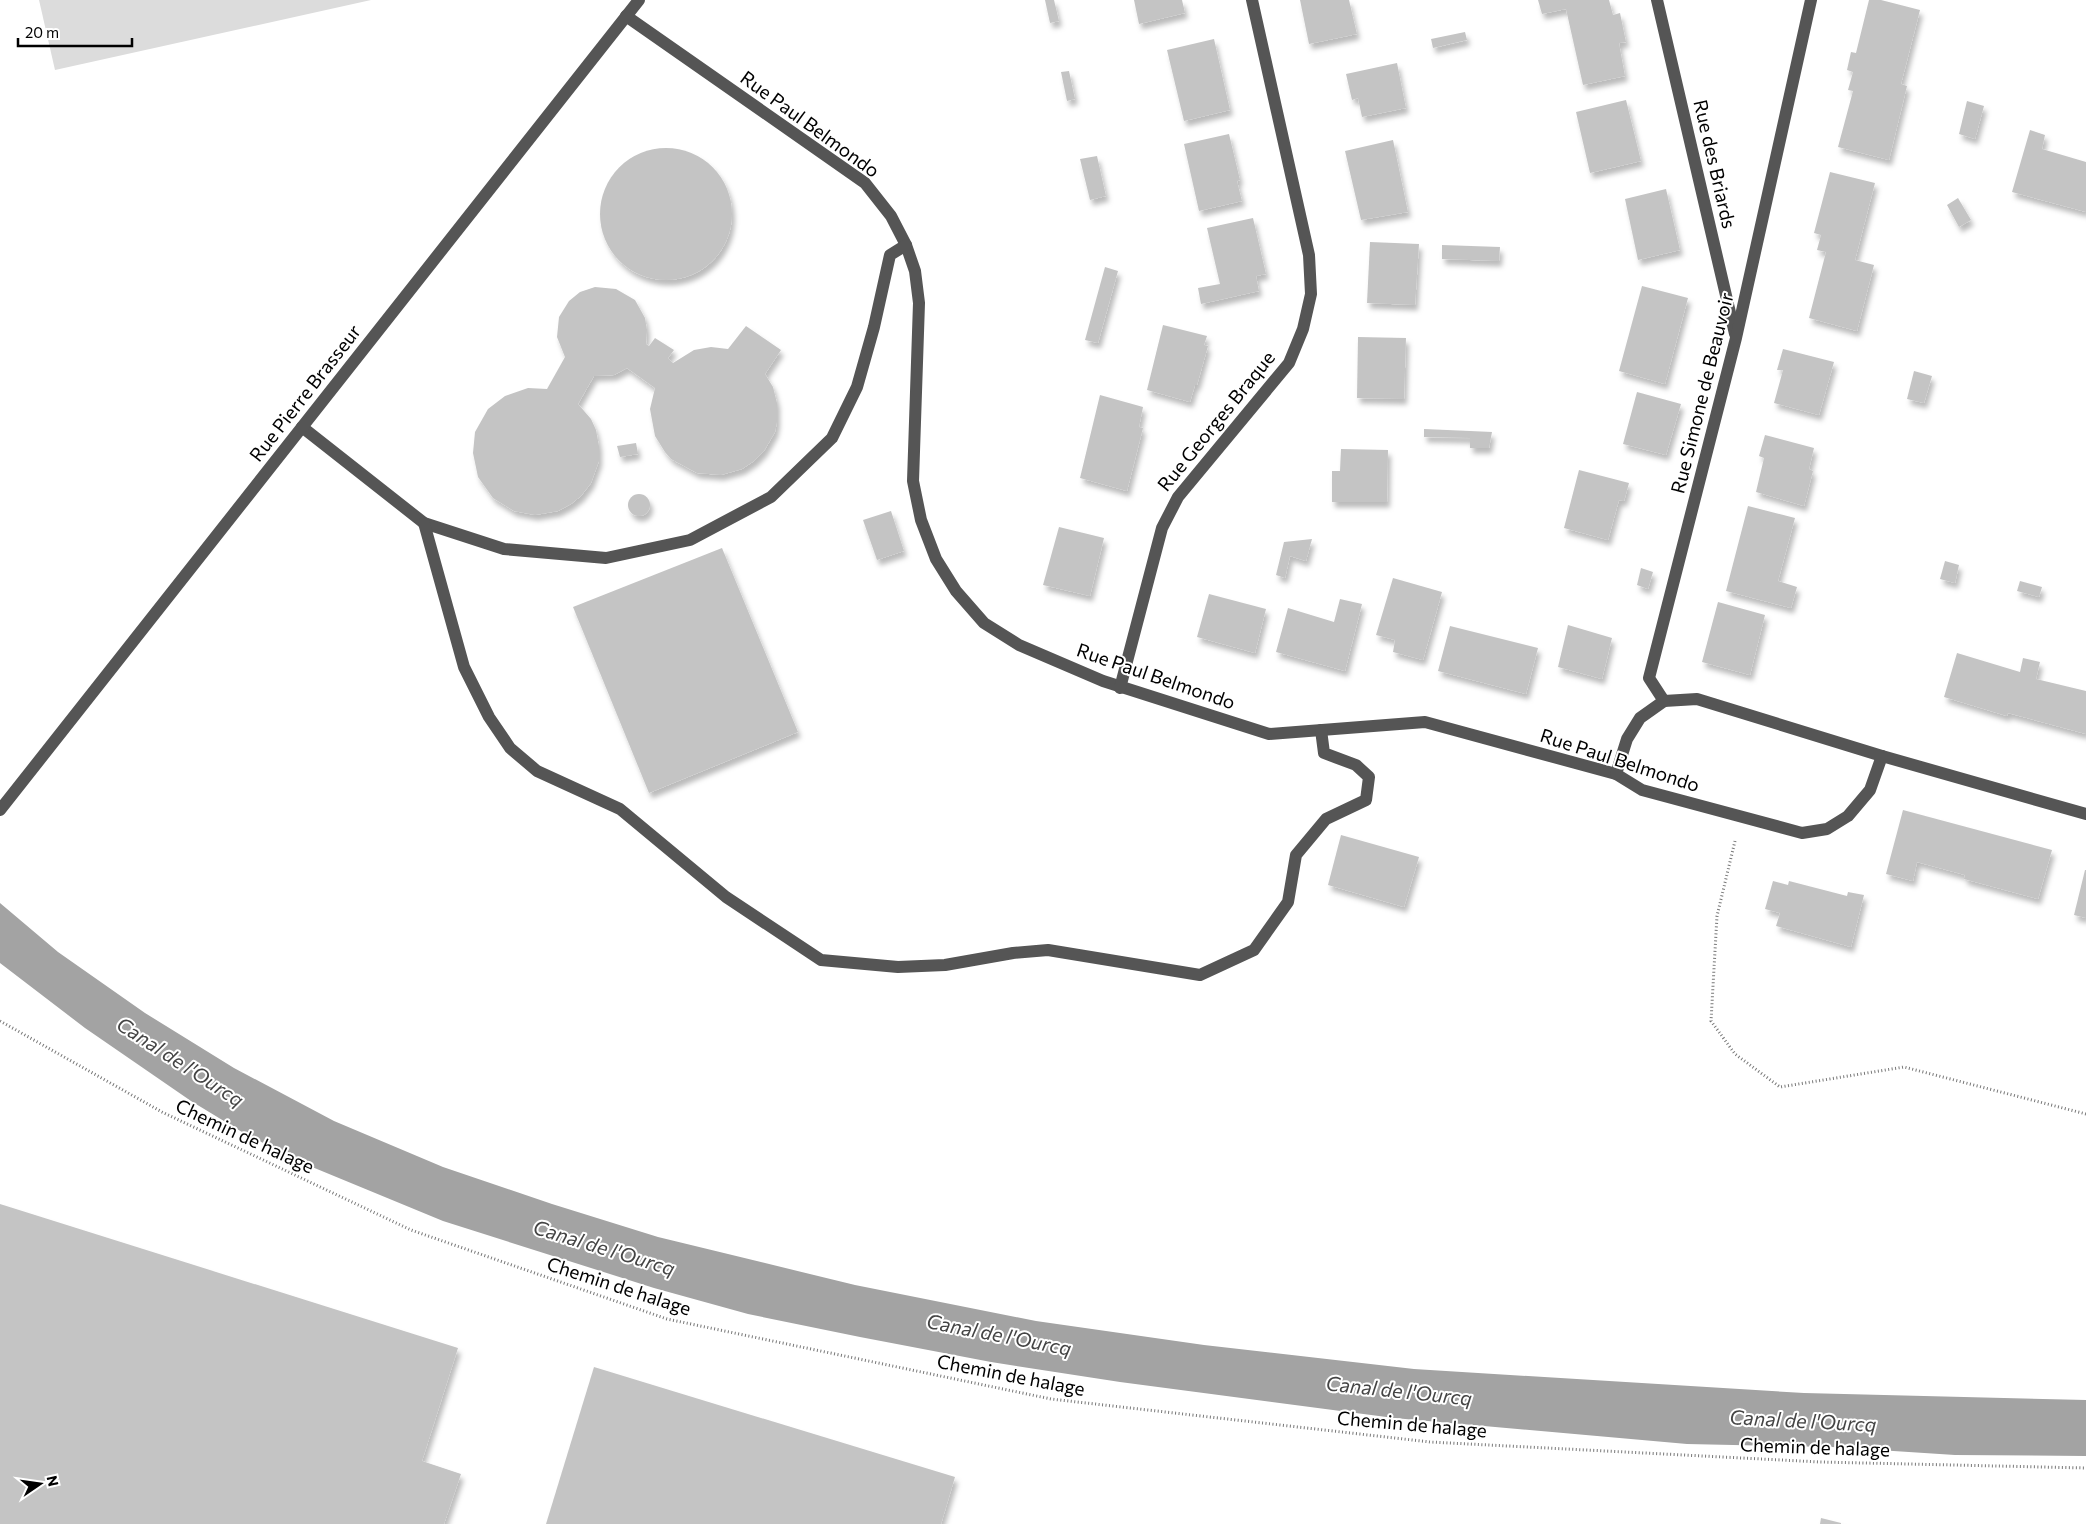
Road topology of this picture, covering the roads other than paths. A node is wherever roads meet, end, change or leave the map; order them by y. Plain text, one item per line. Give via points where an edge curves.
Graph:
1 (639, 0) edge
2 (1252, 0) edge
3 (1657, 0) edge
4 (1811, 0) edge
5 (626, 16) junction
6 (906, 244) junction
7 (1736, 338) junction
8 (302, 427) junction
9 (424, 523) junction
10 (1120, 688) junction
11 (1664, 701) junction
12 (1321, 730) junction
13 (1882, 756) junction
14 (1616, 774) junction
15 (0, 810) edge
16 (2086, 814) edge

1 - 5 street, Rue Pierre Brasseur
2 - 10 street, Rue Georges Braque via 1310,255 1311,294 1303,329 1289,363 1169,512
3 - 7 street, Rue des Briards
4 - 7 street, Rue Simone de Beauvoir
5 - 6 street, Rue Paul Belmondo via 865,184 891,216
5 - 8 street, Rue Pierre Brasseur
6 - 9 street via 890,255 857,387 832,438 771,497 690,540 606,558 504,549
6 - 10 street, Rue Paul Belmondo via 915,271 919,303 913,481 921,520 936,559 956,591 984,623 1020,644
7 - 11 street, Rue Simone de Beauvoir via 1649,678
8 - 9 street
8 - 15 street, Rue Pierre Brasseur
9 - 12 street via 464,667 489,718 510,748 537,771 620,809 726,897 821,960 898,967 946,965 1048,950 1200,975 1254,950 1288,902 1296,855 1326,818 1366,800 1369,776 1356,765 1324,753
10 - 12 street, Rue Paul Belmondo via 1269,734
11 - 13 street via 1697,699
11 - 14 street via 1640,718 1627,739
12 - 14 street, Rue Paul Belmondo via 1425,722
13 - 14 street, Rue Paul Belmondo via 1870,790 1848,816 1827,829 1802,834 1642,790
13 - 16 street

